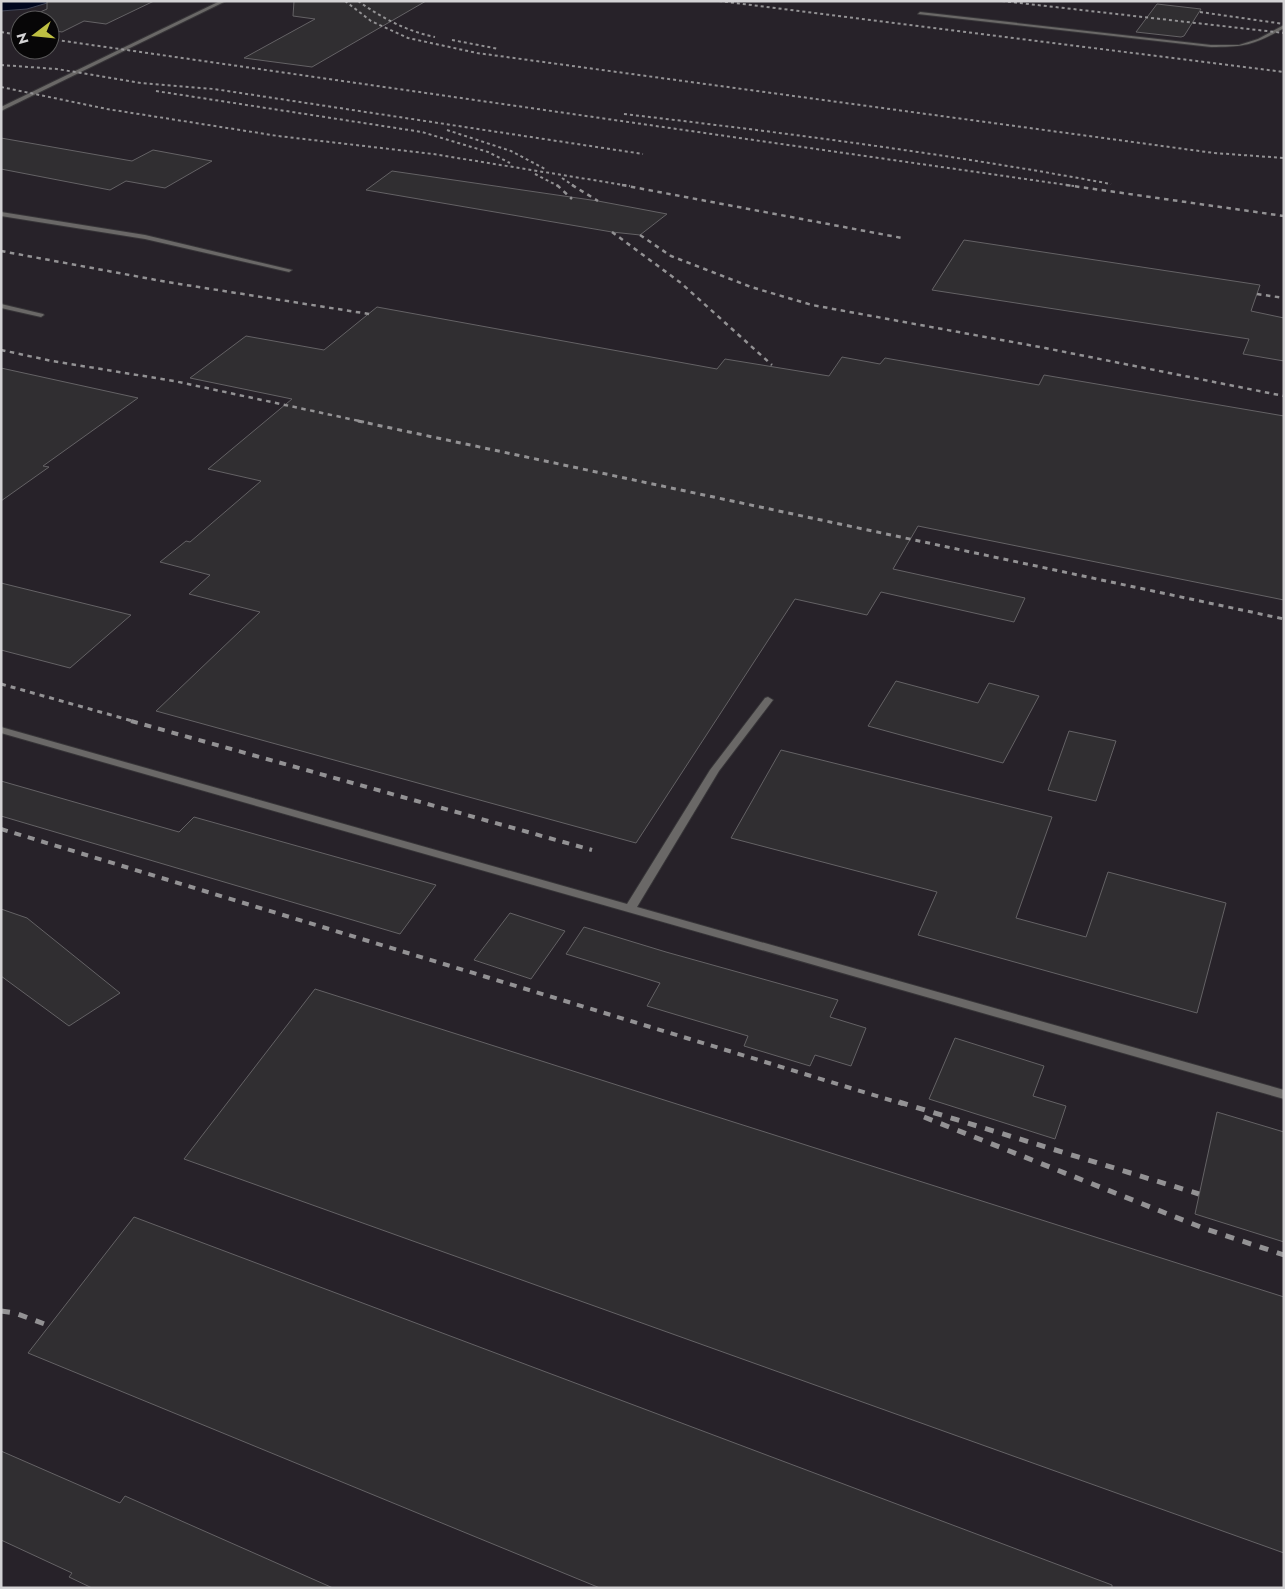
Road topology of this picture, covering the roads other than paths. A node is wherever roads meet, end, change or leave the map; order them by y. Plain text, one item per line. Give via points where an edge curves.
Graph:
1 (224, 1) edge
2 (920, 13) dead end
3 (1284, 26) edge
4 (1, 108) edge
5 (1, 214) edge
6 (289, 270) dead end
7 (1, 306) edge
8 (41, 315) dead end
9 (768, 700) dead end
10 (1, 730) edge
11 (630, 908) junction
12 (1284, 1095) edge

1 - 4 street
2 - 3 street via 1211,46 1239,46 1260,40
5 - 6 street via 145,237
7 - 8 street
9 - 11 street via 715,770
10 - 11 street
11 - 12 street

